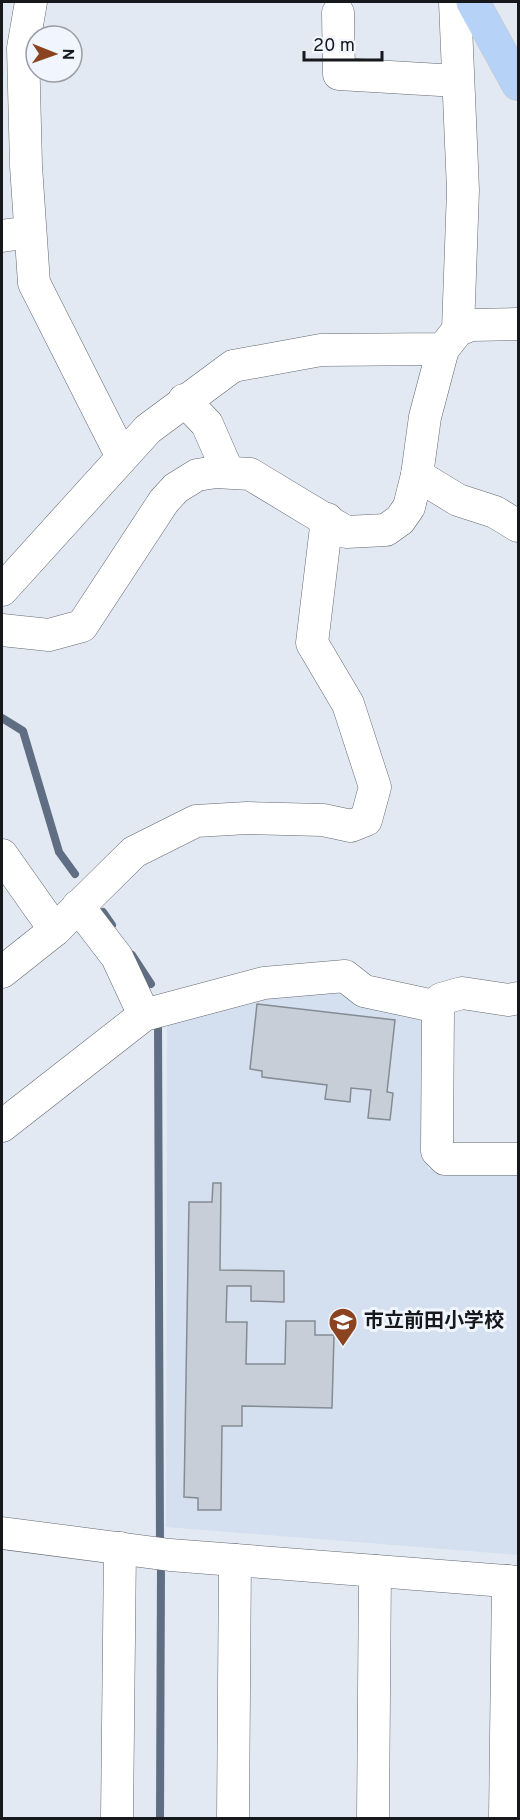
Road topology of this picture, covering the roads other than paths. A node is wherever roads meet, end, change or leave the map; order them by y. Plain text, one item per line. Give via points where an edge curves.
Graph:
1 (31, 2) edge
2 (455, 2) edge
3 (473, 2) edge
4 (338, 13) dead end
5 (12, 47) edge
6 (457, 81) junction
7 (519, 84) edge
8 (16, 234) edge
9 (519, 324) edge
10 (451, 340) junction
11 (184, 400) junction
12 (122, 458) junction
13 (228, 472) junction
14 (417, 474) junction
15 (327, 519) junction
16 (519, 526) edge
17 (2, 590) edge
18 (2, 630) edge
19 (2, 855) edge
20 (78, 906) junction
21 (55, 930) junction
22 (2, 972) edge
23 (519, 998) edge
24 (438, 1006) junction
25 (144, 1015) junction
26 (2, 1126) edge
27 (519, 1159) edge
28 (2, 1533) edge
29 (145, 1552) junction
30 (235, 1560) junction
31 (375, 1571) junction
32 (513, 1582) edge
33 (117, 1818) edge
34 (233, 1818) edge
35 (373, 1818) edge
36 (505, 1818) edge

1 - 5 street
2 - 6 street
3 - 7 main road
4 - 6 street via 339,74
5 - 8 street
6 - 10 street via 464,190
8 - 12 street via 34,283
9 - 10 street via 471,325
10 - 11 street via 321,351 233,366
10 - 14 street via 425,417
11 - 12 street via 148,429
11 - 13 street via 207,424
12 - 17 street
13 - 15 street via 250,474
13 - 18 street via 197,474 176,488 82,626 49,635
14 - 15 street via 409,507 386,530 346,532
14 - 16 street via 459,500 495,512
15 - 20 street via 312,643 348,704 375,787 366,820 351,826 312,820 196,820 134,852
19 - 21 street
20 - 21 street
20 - 25 street via 117,957
21 - 22 street
23 - 24 street via 462,993 441,999
24 - 25 street via 364,991 345,976 264,983
24 - 27 street via 437,1151 445,1160
25 - 26 street
28 - 29 street
29 - 30 street
29 - 33 street
30 - 31 street
30 - 34 street
31 - 32 street
31 - 35 street
32 - 36 street

